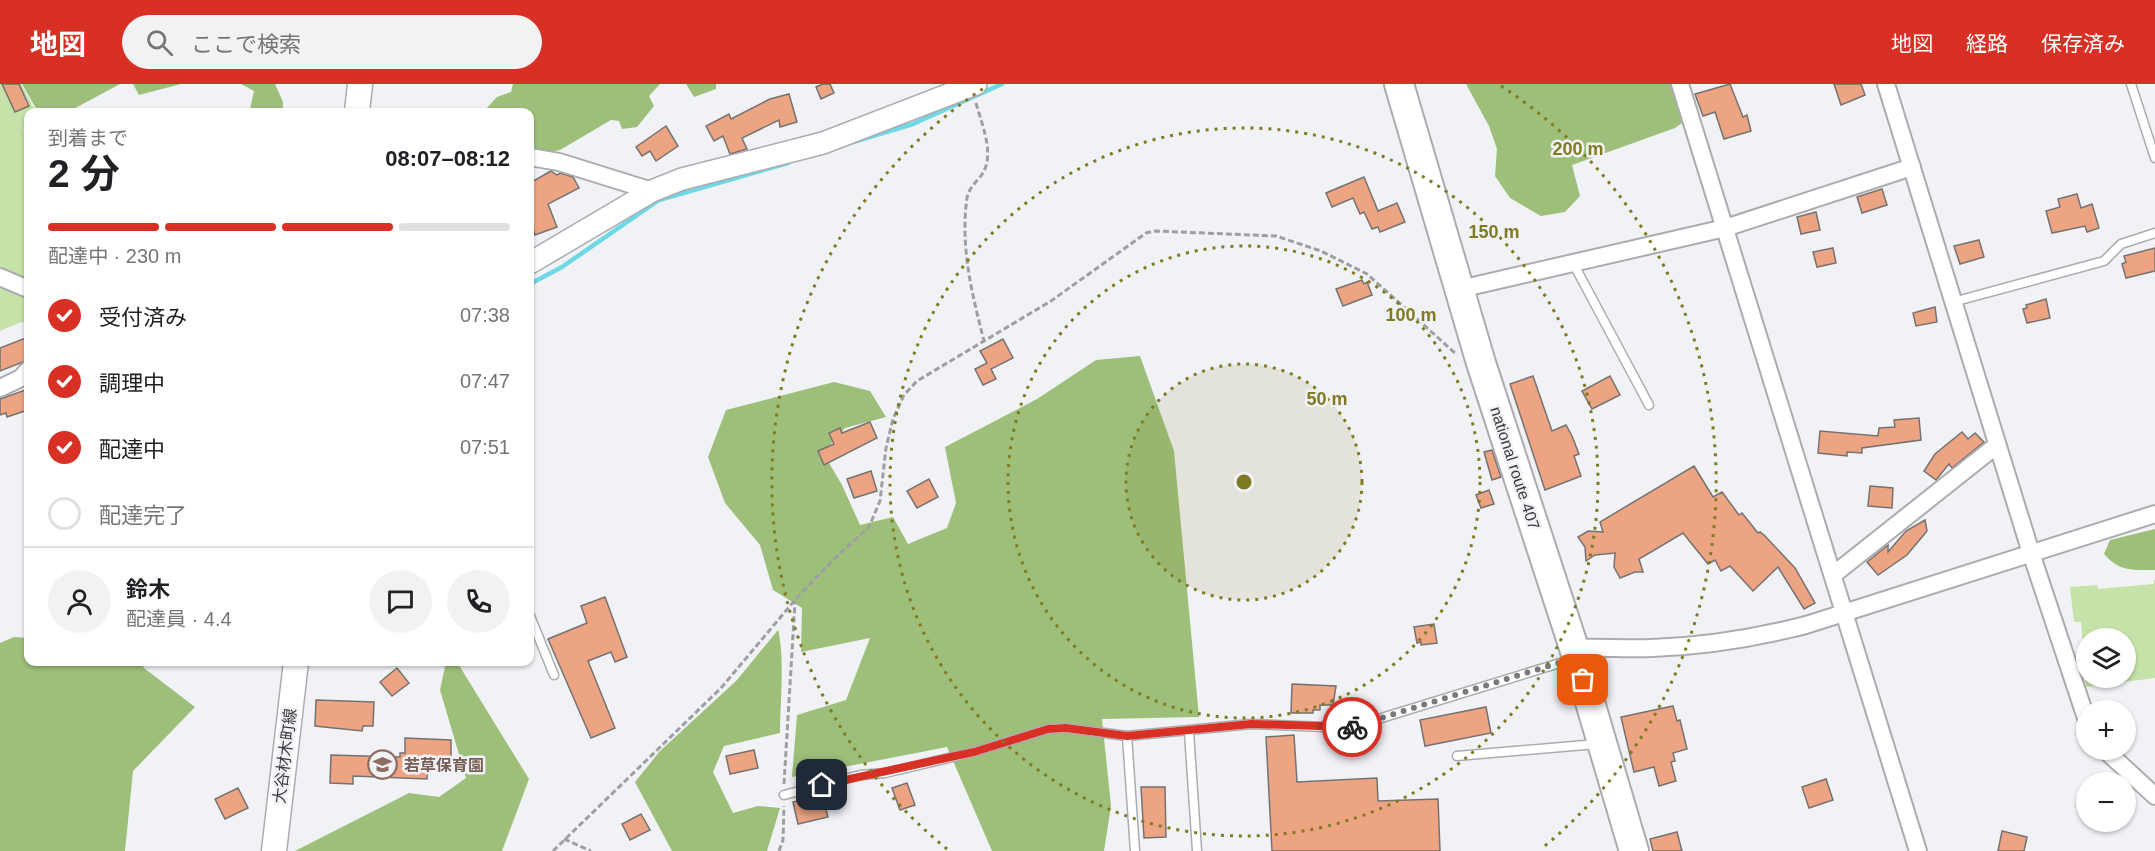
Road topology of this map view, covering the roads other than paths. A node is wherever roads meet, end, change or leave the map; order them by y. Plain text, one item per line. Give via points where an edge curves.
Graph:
1 (360, 84) edge
2 (1399, 84) edge
3 (1680, 84) edge
4 (1886, 84) edge
5 (2131, 84) edge
6 (974, 85) edge
7 (357, 108) edge
8 (2155, 158) edge
9 (534, 159) edge
10 (1912, 167) junction
11 (652, 191) junction
12 (1725, 228) junction
13 (2155, 233) edge
14 (534, 261) edge
15 (1572, 261) junction
16 (0, 277) edge
17 (24, 287) edge
18 (1460, 288) junction
19 (1953, 302) junction
20 (24, 375) edge
21 (0, 388) edge
22 (1649, 405) dead end
23 (1997, 445) junction
24 (2155, 514) edge
25 (2031, 553) junction
26 (1833, 575) junction
27 (1844, 613) junction
28 (534, 626) edge
29 (1575, 653) junction
30 (296, 666) edge
31 (554, 675) dead end
32 (2080, 700) edge
33 (1189, 732) junction
34 (1127, 736) junction
35 (1603, 744) junction
36 (1457, 756) dead end
37 (2116, 760) edge
38 (784, 795) road end
39 (2155, 796) edge
40 (274, 851) edge
41 (1135, 851) edge
42 (1197, 851) edge
43 (1634, 851) edge
44 (1918, 851) edge

1 - 7 main road
2 - 18 highway, national route 407
3 - 12 street
4 - 10 street
5 - 8 lane
6 - 11 street via 823,143 682,179
9 - 11 street via 559,162
10 - 12 street
10 - 19 street
11 - 14 street
12 - 15 street
12 - 26 street
13 - 19 lane via 2121,244 2104,261
15 - 18 street
15 - 22 lane
16 - 17 street
18 - 29 highway, national route 407
19 - 23 street
20 - 21 street
23 - 25 street
23 - 26 street
24 - 25 street
25 - 27 street
25 - 32 street
26 - 27 street
27 - 29 street via 1761,636 1712,644
27 - 44 street
28 - 31 lane
29 - 33 lane via 1349,728 1251,724
29 - 35 highway, national route 407
30 - 40 main road, 大谷材木町線
33 - 34 lane
33 - 42 lane
34 - 38 lane via 1048,729 974,752
34 - 41 lane
35 - 36 lane
35 - 43 highway, national route 407
37 - 39 street

